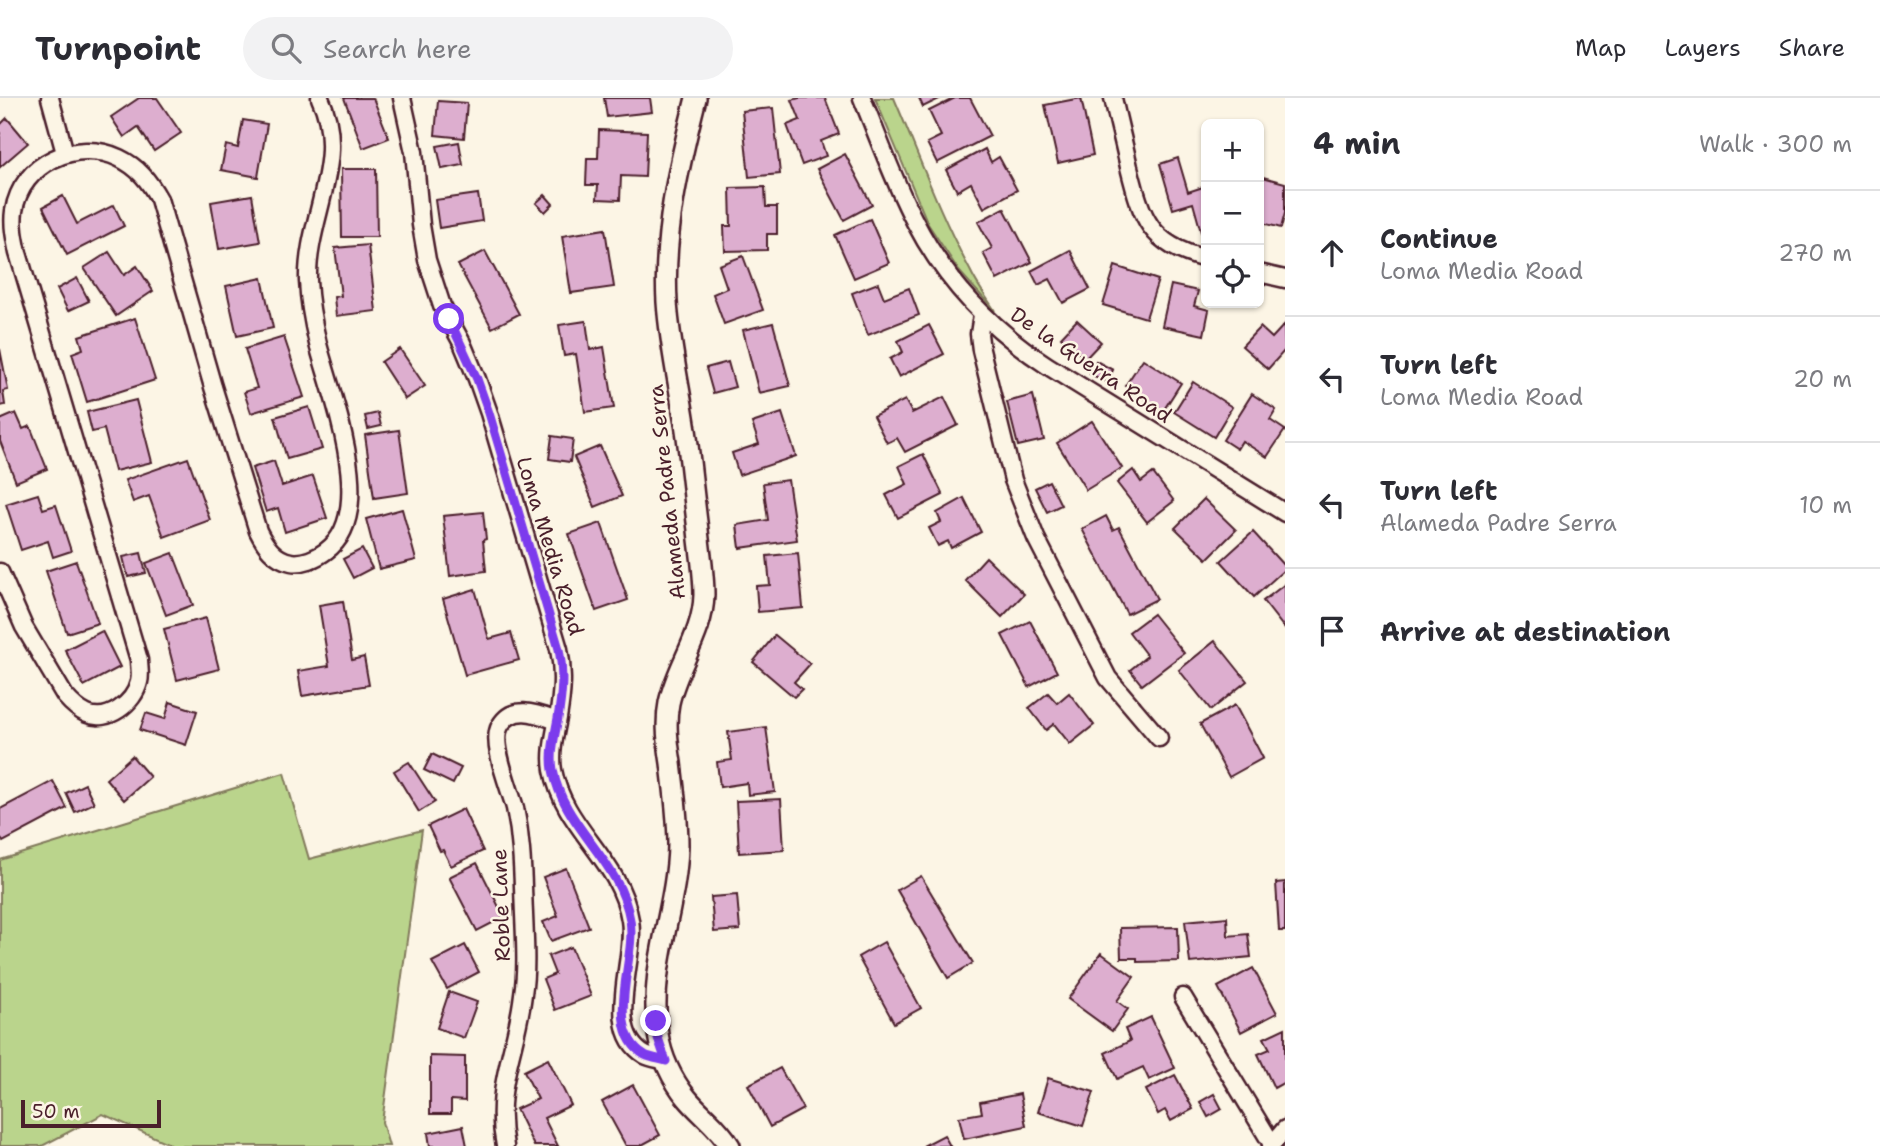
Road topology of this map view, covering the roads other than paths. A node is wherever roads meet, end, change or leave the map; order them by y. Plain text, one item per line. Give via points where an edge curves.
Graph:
1 (50, 98) edge
2 (320, 98) edge
3 (402, 98) edge
4 (696, 98) edge
5 (862, 98) edge
6 (1113, 98) edge
7 (65, 153) junction
8 (1201, 258) edge
9 (1264, 274) edge
10 (1285, 279) edge
11 (982, 315) junction
12 (1285, 513) edge
13 (0, 572) edge
14 (557, 721) junction
15 (1159, 738) dead end
16 (1183, 997) dead end
17 (666, 1061) junction
18 (1285, 1129) edge
19 (1272, 1145) edge
20 (505, 1146) edge
21 (730, 1146) edge

1 - 7 street
2 - 7 street via 331,145 309,252 308,283 351,485 349,512 338,539 323,554 303,562 273,553 258,531 159,200 149,181 131,164 108,154
3 - 14 street, Loma Media Road via 414,152 427,260 442,306 485,402 559,649 563,680
4 - 17 street, Alameda Padre Serra via 673,198 666,268 704,595 701,618 668,710 678,846 656,984 658,1038
5 - 11 street, De la Guerra Road via 923,237 947,275
6 - 8 street via 1146,220 1181,252
7 - 13 street via 28,180 14,212 14,233 139,660 139,681 131,699 108,714 89,716 72,704 24,627
9 - 10 street
11 - 12 street, De la Guerra Road via 1048,366
11 - 15 street via 981,350 1006,456 1028,518 1108,678
14 - 17 street, Loma Media Road via 553,768 565,806 611,870 628,905 631,945 623,995 625,1030 646,1056
14 - 20 street, Roble Lane via 520,711 503,722 497,734 521,849 526,956 519,1024 502,1094
16 - 19 street
17 - 21 street, Alameda Padre Serra via 678,1087
18 - 19 street

